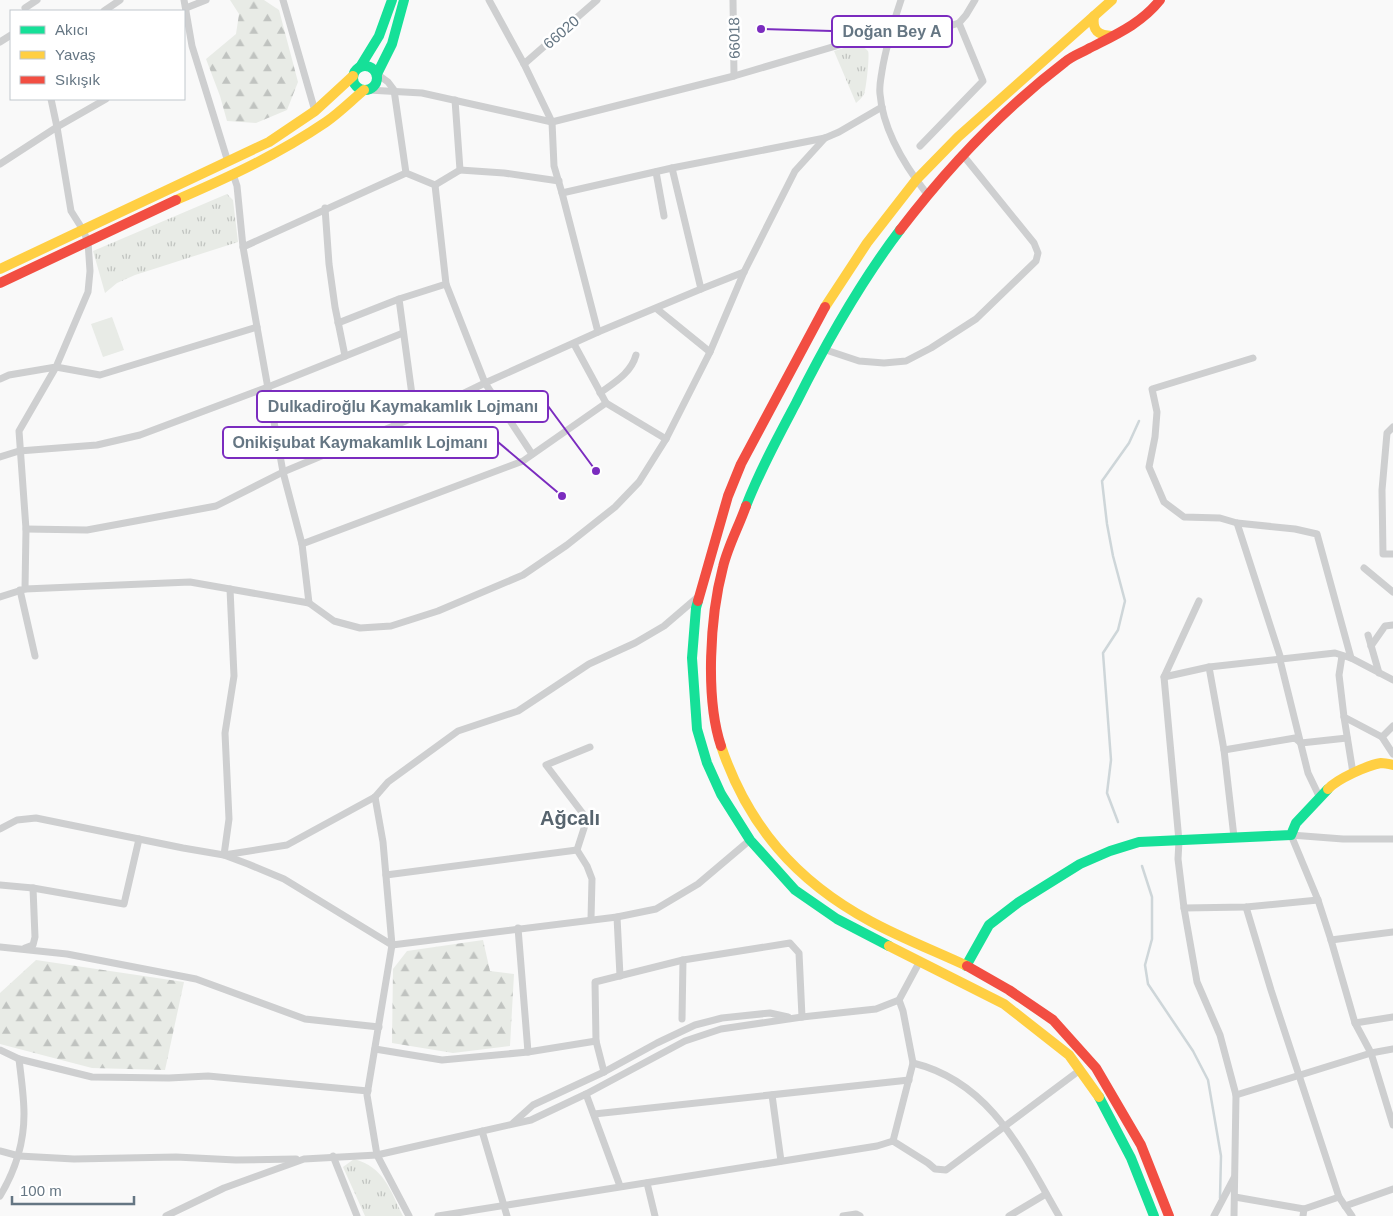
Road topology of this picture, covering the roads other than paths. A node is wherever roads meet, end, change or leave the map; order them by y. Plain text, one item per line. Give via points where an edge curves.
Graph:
1 (22, 0) edge
2 (37, 0) edge
3 (120, 0) edge
4 (184, 0) edge
5 (206, 0) edge
6 (283, 0) edge
7 (392, 0) edge
8 (404, 0) edge
9 (489, 0) edge
10 (597, 0) edge
11 (733, 0) edge
12 (901, 0) edge
13 (975, 0) edge
14 (1112, 0) edge
15 (1160, 0) edge
16 (186, 8) junction
17 (26, 10) edge
18 (105, 10) edge
19 (1094, 16) junction
20 (959, 23) junction
21 (890, 30) junction
22 (1113, 36) junction
23 (192, 46) junction
24 (886, 46) junction
25 (185, 50) edge
26 (524, 64) junction
27 (360, 67) junction
28 (377, 74) junction
29 (353, 76) junction
30 (734, 76) junction
31 (366, 90) junction
32 (394, 90) junction
33 (51, 100) edge
34 (101, 100) edge
35 (455, 100) junction
36 (882, 107) junction
37 (316, 111) junction
38 (552, 122) junction
39 (57, 128) junction
40 (825, 138) junction
41 (920, 146) dead end
42 (962, 154) junction
43 (228, 162) junction
44 (0, 164) edge
45 (672, 168) junction
46 (460, 170) junction
47 (656, 172) junction
48 (406, 173) junction
49 (233, 174) junction
50 (916, 180) junction
51 (559, 181) junction
52 (436, 185) junction
53 (562, 193) junction
54 (927, 194) junction
55 (325, 208) junction
56 (664, 216) dead end
57 (83, 230) junction
58 (88, 242) junction
59 (243, 247) junction
60 (0, 269) edge
61 (744, 272) junction
62 (0, 283) edge
63 (446, 284) junction
64 (701, 289) junction
65 (399, 299) junction
66 (657, 309) junction
67 (338, 323) junction
68 (257, 327) junction
69 (598, 332) junction
70 (403, 333) junction
71 (574, 344) junction
72 (823, 349) junction
73 (710, 352) junction
74 (636, 355) dead end
75 (345, 356) junction
76 (1253, 358) dead end
77 (56, 367) junction
78 (0, 379) edge
79 (485, 383) junction
80 (268, 387) junction
81 (600, 393) junction
82 (606, 404) junction
83 (415, 417) junction
84 (1393, 427) edge
85 (666, 439) junction
86 (19, 452) junction
87 (532, 454) junction
88 (0, 457) edge
89 (283, 472) junction
90 (1237, 522) junction
91 (26, 529) junction
92 (302, 544) junction
93 (1393, 554) edge
94 (1364, 568) dead end
95 (230, 589) junction
96 (23, 590) junction
97 (1393, 592) edge
98 (700, 596) junction
99 (0, 597) edge
100 (1199, 601) dead end
101 (309, 603) junction
102 (1393, 625) edge
103 (1368, 635) dead end
104 (1371, 646) junction
105 (35, 656) dead end
106 (1342, 656) junction
107 (1351, 658) junction
108 (1280, 659) junction
109 (1209, 668) junction
110 (1379, 673) junction
111 (1164, 678) junction
112 (1393, 680) edge
113 (1344, 717) junction
114 (1393, 726) edge
115 (1382, 737) junction
116 (1347, 738) junction
117 (1301, 743) junction
118 (590, 747) dead end
119 (1224, 750) junction
120 (1393, 754) edge
121 (1393, 766) edge
122 (1352, 773) junction
123 (375, 797) junction
124 (1320, 798) junction
125 (0, 829) edge
126 (1291, 835) junction
127 (1234, 837) junction
128 (139, 839) junction
129 (1393, 839) edge
130 (750, 840) junction
131 (1179, 841) junction
132 (577, 850) junction
133 (224, 855) junction
134 (386, 875) junction
135 (0, 885) edge
136 (33, 888) junction
137 (1318, 900) junction
138 (1246, 907) junction
139 (1184, 908) junction
140 (616, 917) junction
141 (591, 919) junction
142 (518, 928) junction
143 (1393, 932) edge
144 (1331, 940) junction
145 (392, 945) junction
146 (0, 947) edge
147 (24, 948) junction
148 (683, 960) junction
149 (920, 961) junction
150 (966, 966) junction
151 (620, 976) junction
152 (900, 1000) junction
153 (802, 1016) junction
154 (1393, 1017) edge
155 (790, 1018) junction
156 (682, 1019) dead end
157 (1355, 1023) junction
158 (378, 1027) junction
159 (596, 1041) junction
160 (375, 1049) junction
161 (1393, 1049) edge
162 (0, 1050) edge
163 (528, 1052) junction
164 (1371, 1053) junction
165 (19, 1059) junction
166 (912, 1063) junction
167 (1080, 1070) junction
168 (604, 1072) junction
169 (1300, 1074) junction
170 (908, 1080) junction
171 (368, 1091) junction
172 (586, 1094) junction
173 (772, 1095) junction
174 (1236, 1095) junction
175 (594, 1114) junction
176 (1392, 1121) edge
177 (513, 1123) junction
178 (1005, 1126) junction
179 (482, 1131) junction
180 (893, 1141) junction
181 (0, 1151) edge
182 (377, 1155) junction
183 (19, 1156) junction
184 (333, 1156) junction
185 (304, 1159) junction
186 (781, 1161) junction
187 (1235, 1175) junction
188 (647, 1183) junction
189 (620, 1186) junction
190 (1393, 1189) edge
191 (1046, 1194) junction
192 (0, 1196) edge
193 (1235, 1197) junction
194 (1339, 1197) junction
195 (504, 1206) junction
196 (1345, 1206) junction
197 (1303, 1213) edge
198 (167, 1216) edge
199 (358, 1216) edge
200 (409, 1216) edge
201 (438, 1216) edge
202 (506, 1216) edge
203 (656, 1216) edge
204 (843, 1216) edge
205 (860, 1216) edge
206 (1008, 1216) edge
207 (1059, 1216) edge
208 (1154, 1216) edge
209 (1169, 1216) edge
210 (1214, 1216) edge
211 (1234, 1216) edge
212 (1352, 1216) edge

1 - 17 street
2 - 17 street
3 - 18 street
4 - 16 street
5 - 16 street
6 - 37 street
7 - 27 main road via 379,36
8 - 28 main road via 392,44
9 - 26 street
10 - 26 street, 66020
11 - 30 street, 66018
12 - 21 street
13 - 20 street
14 - 19 main road
15 - 22 main road via 1133,26
16 - 23 street
19 - 22 main road via 1097,32
19 - 50 main road via 958,137
20 - 24 street
20 - 41 street via 983,81
21 - 24 street
21 - 30 street
22 - 42 main road via 1067,60 1007,110
23 - 25 street
23 - 43 street
24 - 36 street via 880,92
26 - 38 street
27 - 28 main road via 368,67
27 - 29 main road
28 - 31 main road via 375,86
28 - 32 street
29 - 31 main road via 357,87
29 - 37 main road
30 - 38 street
31 - 32 street
31 - 49 main road via 327,121
32 - 35 street
32 - 48 street
33 - 39 street
34 - 39 street
35 - 38 street
35 - 46 street
36 - 40 street
36 - 50 street via 891,135
37 - 43 main road via 269,142
38 - 51 street via 554,166
39 - 44 street
39 - 57 street via 71,211
40 - 45 street
40 - 61 street via 795,171
42 - 54 main road
42 - 72 street via 1034,243 1038,253 1036,261 976,319 906,361 859,361
43 - 57 main road
45 - 47 street
45 - 64 street
46 - 51 street
46 - 52 street
47 - 53 street
47 - 56 street
48 - 52 street
48 - 55 street
49 - 58 main road
49 - 59 street
50 - 54 street
50 - 98 main road via 867,243 826,305 742,464 728,496
51 - 53 street
52 - 63 street
53 - 69 street
54 - 72 main road via 877,260
55 - 59 street
55 - 67 street
57 - 58 street
57 - 60 main road
58 - 62 main road
58 - 77 street via 88,292
59 - 68 street
61 - 64 street
61 - 73 street
63 - 65 street
63 - 79 street
64 - 66 street
65 - 67 street
65 - 70 street
66 - 69 street
66 - 73 street
67 - 75 street
68 - 77 street via 100,375
68 - 80 street
69 - 71 street
70 - 75 street
70 - 83 street
71 - 79 street
71 - 81 street
72 - 150 main road via 758,476 723,566 714,618 711,690 717,734 730,773 751,814 777,849 818,888 870,921
73 - 85 street
74 - 81 street via 627,373
75 - 80 street
76 - 90 street via 1152,388 1157,412 1156,437 1149,467 1164,502 1184,517
77 - 78 street
77 - 86 street via 19,431
79 - 83 street
79 - 87 street
80 - 86 street via 140,435 97,444
80 - 89 street
81 - 82 street
82 - 85 street
82 - 87 street
83 - 89 street
84 - 93 street via 1387,433 1382,490 1383,554
85 - 101 street via 639,482 615,507 523,574 438,611 391,626 360,628 343,624
86 - 88 street
86 - 91 street
87 - 92 street via 523,461
89 - 91 street via 216,506 87,530
89 - 92 street
90 - 107 street via 1317,534
90 - 108 street
91 - 96 street
92 - 101 street
94 - 97 street
95 - 96 street via 190,582
95 - 101 street
95 - 133 street via 234,676 225,733 229,819
96 - 99 street
96 - 105 street
98 - 123 street via 664,626 589,664 518,711 458,731 388,782
98 - 130 main road via 692,658 697,728 707,763
100 - 111 street
102 - 104 street via 1385,626
103 - 104 street
104 - 110 street
106 - 107 street
106 - 108 street via 1335,653
106 - 113 street via 1339,675
107 - 110 street
108 - 109 street
108 - 117 street
109 - 111 street
109 - 119 street
110 - 112 street
111 - 131 street
113 - 115 street
113 - 116 street
114 - 115 street
115 - 120 street
116 - 117 street
116 - 122 street
117 - 119 street via 1295,738
117 - 124 street via 1308,773
118 - 132 street via 546,765 587,819
119 - 127 street
121 - 122 main road via 1382,763
122 - 124 main road
123 - 133 street via 287,845
123 - 134 street
124 - 126 main road via 1296,824
125 - 128 street via 17,820 36,818
126 - 127 main road
126 - 129 street
126 - 137 street
127 - 131 main road
128 - 133 street
128 - 136 street via 124,904
130 - 140 street via 698,884 656,909
130 - 149 main road via 795,890 837,919
131 - 139 street
131 - 150 main road via 1138,842 1080,864 989,925
132 - 134 street
132 - 141 street via 592,879
133 - 145 street via 284,879
134 - 145 street
135 - 136 street
136 - 147 street via 35,937 33,945
137 - 138 street
137 - 144 street
138 - 139 street
138 - 169 street
139 - 174 street via 1198,982 1220,1035
140 - 141 street
140 - 151 street
141 - 142 street
142 - 145 street
142 - 163 street
143 - 144 street
144 - 157 street
145 - 158 street
146 - 147 street
147 - 158 street via 196,979 305,1019
148 - 151 street
148 - 153 street via 790,943 799,954
148 - 156 street
149 - 152 street
149 - 167 main road via 1004,1004 1069,1055
150 - 209 main road via 1053,1020 1096,1068 1141,1145
151 - 159 street via 595,982
152 - 153 street via 876,1009
152 - 166 street
153 - 155 street
154 - 157 street
155 - 168 street via 770,1013 722,1018 657,1043
155 - 172 street via 721,1029 685,1041
157 - 164 street
158 - 160 street
159 - 163 street
159 - 168 street
160 - 163 street via 442,1060
160 - 171 street
161 - 164 street
162 - 165 street
164 - 169 street
164 - 176 street
165 - 171 street via 92,1077 208,1076
165 - 183 street via 24,1114
166 - 170 street
166 - 178 street via 966,1087
167 - 178 street
167 - 208 main road via 1102,1100 1131,1158
168 - 177 street via 533,1105
169 - 174 street
169 - 194 street
170 - 173 street
170 - 180 street
171 - 182 street
172 - 175 street
172 - 177 street via 532,1120
173 - 175 street
173 - 186 street
174 - 187 street
175 - 189 street
177 - 179 street
178 - 180 street via 946,1170 935,1169
178 - 191 street
179 - 182 street
179 - 195 street
180 - 186 street
181 - 183 street
182 - 184 street
182 - 200 street
183 - 185 street
183 - 192 street
184 - 185 street
184 - 199 street
185 - 198 street via 224,1188
186 - 188 street
187 - 193 street
187 - 210 street
188 - 189 street
188 - 203 street
189 - 195 street
190 - 196 street
191 - 206 street
191 - 207 street
193 - 197 street
193 - 211 street
194 - 196 street
194 - 197 street
195 - 201 street
195 - 202 street
196 - 212 street
204 - 205 street

